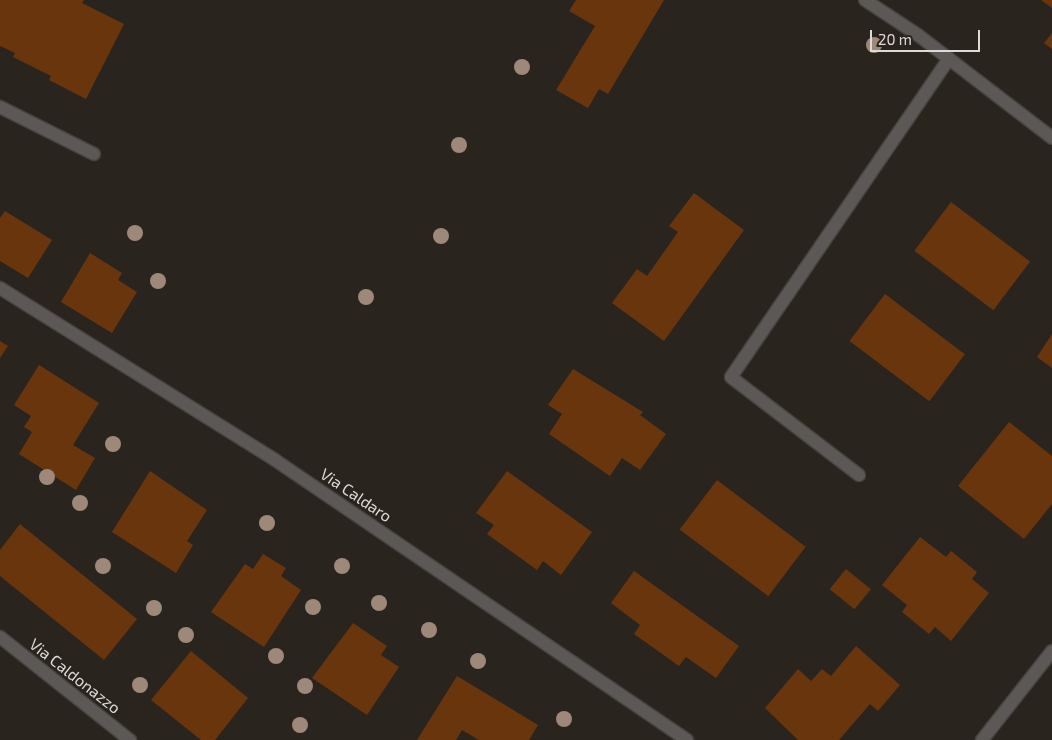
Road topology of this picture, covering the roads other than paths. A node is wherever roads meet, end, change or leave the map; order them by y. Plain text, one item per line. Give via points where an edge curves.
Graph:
1 (865, 0) edge
2 (949, 59) junction
3 (0, 107) edge
4 (1052, 138) edge
5 (94, 154) dead end
6 (0, 288) edge
7 (859, 475) dead end
8 (0, 637) edge
9 (1052, 652) edge
10 (130, 740) edge
11 (687, 740) edge
12 (982, 740) edge

1 - 2 street
2 - 4 street
2 - 7 street via 731,377
3 - 5 street
6 - 11 street, Via Caldaro via 275,460
8 - 10 street, Via Caldonazzo
9 - 12 street

